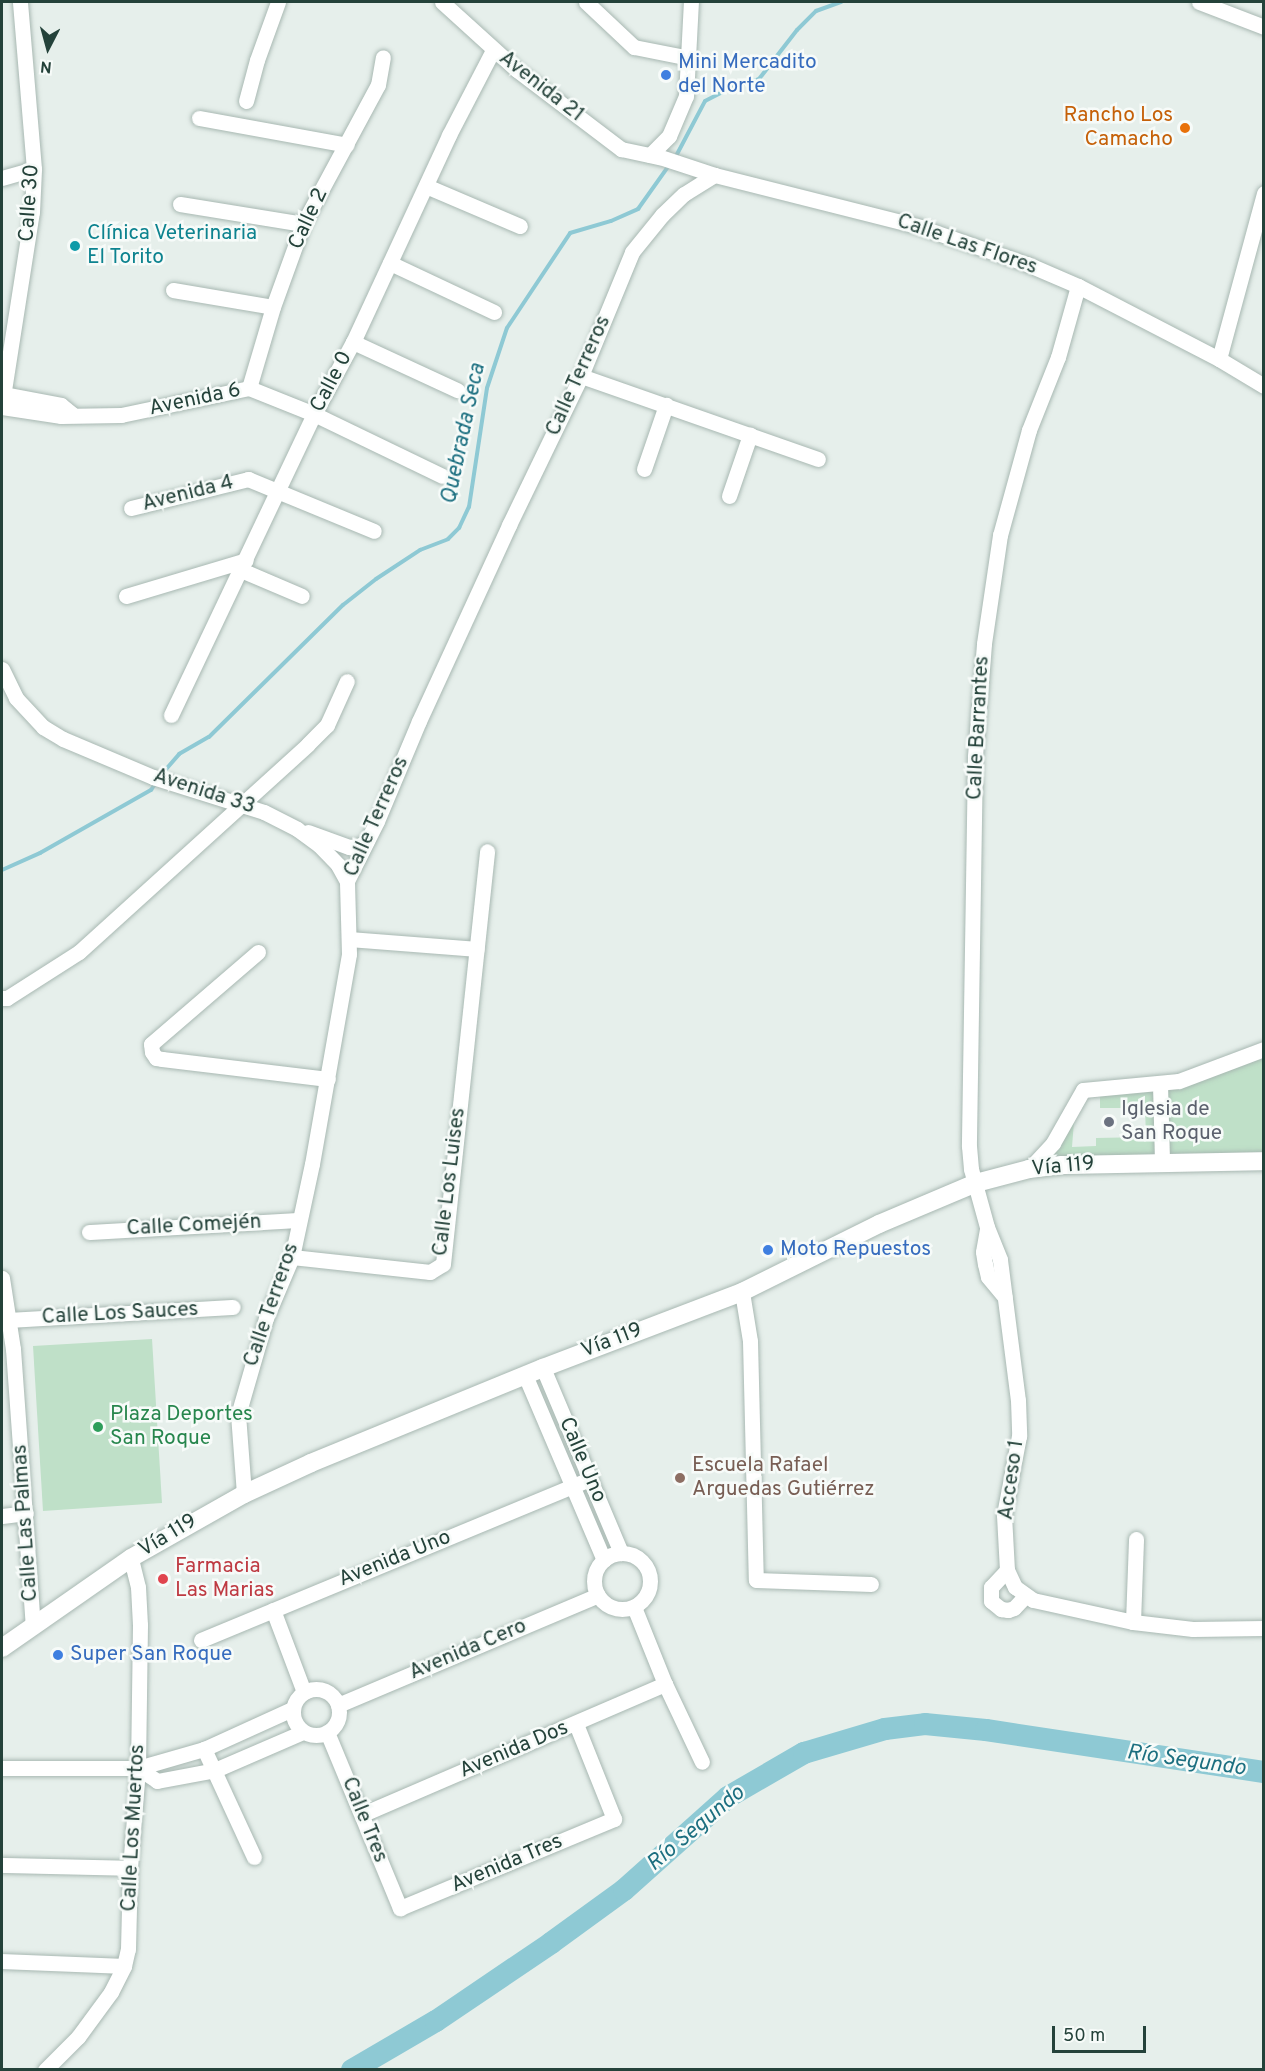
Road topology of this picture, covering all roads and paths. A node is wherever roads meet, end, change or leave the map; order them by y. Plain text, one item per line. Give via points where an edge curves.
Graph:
1 (20, 2) edge
2 (278, 2) edge
3 (442, 2) edge
4 (586, 2) edge
5 (691, 2) edge
6 (1199, 2) edge
7 (1263, 27) edge
8 (493, 50) junction
9 (383, 57) dead end
10 (689, 58) junction
11 (246, 100) dead end
12 (198, 118) dead end
13 (347, 145) junction
14 (655, 156) junction
15 (682, 165) junction
16 (34, 169) junction
17 (715, 175) junction
18 (2, 178) edge
19 (426, 186) junction
20 (1263, 193) edge
21 (684, 194) junction
22 (180, 204) dead end
23 (303, 224) junction
24 (520, 226) dead end
25 (390, 263) junction
26 (1078, 286) junction
27 (173, 290) dead end
28 (273, 307) junction
29 (494, 312) dead end
30 (354, 342) junction
31 (1219, 359) junction
32 (581, 376) junction
33 (1263, 386) edge
34 (249, 388) junction
35 (457, 390) dead end
36 (2, 401) edge
37 (666, 405) junction
38 (314, 414) junction
39 (750, 435) junction
40 (818, 459) dead end
41 (644, 470) dead end
42 (442, 476) dead end
43 (279, 491) junction
44 (729, 496) dead end
45 (131, 508) dead end
46 (374, 531) dead end
47 (244, 565) junction
48 (126, 596) dead end
49 (302, 596) dead end
50 (2, 669) edge
51 (347, 681) dead end
52 (171, 715) dead end
53 (241, 806) junction
54 (297, 829) junction
55 (367, 842) junction
56 (488, 851) dead end
57 (347, 881) junction
58 (350, 939) junction
59 (477, 949) junction
60 (258, 952) dead end
61 (2, 998) edge
62 (1263, 1049) edge
63 (328, 1079) junction
64 (1160, 1084) junction
65 (1263, 1161) edge
66 (1162, 1162) junction
67 (1029, 1169) junction
68 (976, 1183) junction
69 (299, 1220) junction
70 (89, 1232) dead end
71 (292, 1257) junction
72 (2, 1278) edge
73 (737, 1293) junction
74 (233, 1307) dead end
75 (8, 1320) junction
76 (543, 1368) junction
77 (525, 1375) junction
78 (590, 1479) junction
79 (572, 1486) junction
80 (244, 1494) junction
81 (26, 1513) junction
82 (2, 1516) edge
83 (1136, 1539) dead end
84 (621, 1553) junction
85 (131, 1558) junction
86 (603, 1560) junction
87 (1007, 1570) junction
88 (871, 1584) dead end
89 (598, 1595) junction
90 (1025, 1596) junction
91 (634, 1607) junction
92 (273, 1610) junction
93 (1133, 1622) junction
94 (33, 1625) junction
95 (1263, 1628) edge
96 (201, 1640) dead end
97 (2, 1648) edge
98 (665, 1684) junction
99 (304, 1692) junction
100 (338, 1705) junction
101 (292, 1709) junction
102 (576, 1724) junction
103 (303, 1732) junction
104 (327, 1732) junction
105 (204, 1749) junction
106 (702, 1762) dead end
107 (2, 1768) edge
108 (138, 1768) junction
109 (215, 1770) junction
110 (363, 1814) junction
111 (254, 1857) dead end
112 (2, 1865) edge
113 (130, 1868) junction
114 (400, 1908) joint
115 (2, 1961) edge
116 (124, 1965) junction
117 (45, 2070) edge

1 - 16 street, Calle 30
2 - 11 street
3 - 8 street, Avenida 21
4 - 10 street via 634,47
5 - 10 street
6 - 7 street
8 - 14 street, Avenida 21 via 615,145 635,154
8 - 19 street, Calle 0
9 - 13 street, Calle 2 via 378,85
10 - 14 street via 686,96 676,123
12 - 13 street
13 - 23 street, Calle 2
14 - 15 street, Calle Las Flores
15 - 17 street, Calle Las Flores
15 - 21 street
16 - 18 street
16 - 36 street, Calle 30 via 32,212
17 - 21 street, Calle Terreros
17 - 26 street, Calle Las Flores via 920,227
19 - 24 street
19 - 25 street, Calle 0
20 - 31 street
21 - 32 street, Calle Terreros via 632,252
22 - 23 street
23 - 28 street, Calle 2
25 - 29 street
25 - 30 street, Calle 0
26 - 31 street, Calle Las Flores
26 - 68 street, Calle Barrantes via 1058,357 1014,480 991,579 975,757 972,863 969,1146
27 - 28 street
28 - 34 street, Calle 2
30 - 35 street
30 - 38 street, Calle 0
31 - 33 street, Calle Las Flores
32 - 37 street
32 - 55 street, Calle Terreros via 470,610
34 - 36 street, Avenida 6 via 99,417 72,414 62,405
34 - 38 street, Avenida 6
37 - 39 street
37 - 41 street
38 - 42 street, Avenida 6
38 - 43 street, Calle 0
39 - 40 street
39 - 44 street
43 - 45 street, Avenida 4 via 248,479
43 - 46 street, Avenida 4
43 - 47 street, Calle 0
47 - 48 street
47 - 49 street
47 - 52 street, Calle 0
50 - 53 street, Avenida 33 via 16,698 43,727 63,739 161,780
51 - 53 street via 327,724
53 - 54 street, Avenida 33 via 264,812
53 - 61 street via 79,952
54 - 55 street via 349,847
54 - 57 street, Avenida 33 via 319,845
55 - 57 street, Calle Terreros
56 - 59 street, Calle Los Luises
57 - 58 street, Calle Terreros
58 - 59 street
58 - 63 street, Calle Terreros
59 - 71 street, Calle Los Luises via 443,1264 430,1272
60 - 63 street via 151,1044 152,1052 162,1059
62 - 64 street via 1179,1081
63 - 69 street, Calle Terreros
64 - 66 street
64 - 67 street via 1083,1090 1053,1143
65 - 66 main road, Vía 119
66 - 67 main road, Vía 119
67 - 68 main road, Vía 119
68 - 73 main road, Vía 119 via 879,1224
68 - 87 street, Acceso 1 via 1000,1260 1018,1400 1019,1437 1004,1515
69 - 70 street, Calle Comején
69 - 71 street, Calle Terreros
71 - 80 street, Calle Terreros via 266,1318 238,1415
72 - 75 street, Calle Las Palmas
73 - 76 main road, Vía 119
73 - 88 street via 742,1344 749,1357 756,1580
74 - 75 street, Calle Los Sauces
75 - 81 street, Calle Las Palmas
76 - 77 main road, Vía 119
76 - 78 street, Calle Uno
77 - 79 street, Calle Uno
77 - 80 main road, Vía 119
78 - 79 street, Avenida Uno
78 - 84 street, Calle Uno
79 - 86 street, Calle Uno
79 - 92 street, Avenida Uno
80 - 85 main road, Vía 119
81 - 82 street
81 - 94 street, Calle Las Palmas
83 - 93 street
84 - 86 street
84 - 91 street via 637,1558 648,1571 647,1595
85 - 94 main road, Vía 119
85 - 108 street, Calle Los Muertos via 138,1587 140,1625
86 - 89 street via 594,1577
87 - 90 street via 1015,1587
87 - 90 street via 991,1587 991,1601 1008,1610
89 - 91 street via 609,1607
89 - 100 street, Avenida Cero
90 - 93 street
91 - 98 street
92 - 96 street, Avenida Uno
92 - 99 street
93 - 95 street via 1193,1629
94 - 97 main road, Vía 119
98 - 102 street, Avenida Dos
98 - 106 street
99 - 100 street via 328,1692
99 - 101 street
100 - 104 street via 338,1720
101 - 103 street via 294,1722
101 - 105 street
102 - 110 street, Avenida Dos
102 - 114 street, Avenida Tres via 614,1819
103 - 104 street via 315,1736
103 - 109 street
104 - 110 street, Calle Tres
105 - 108 street
105 - 109 street
107 - 108 street
108 - 109 street via 157,1781
108 - 113 street, Calle Los Muertos
109 - 111 street
110 - 114 street, Calle Tres
112 - 113 street
113 - 116 street, Calle Los Muertos via 128,1950
115 - 116 street
116 - 117 street, Calle Los Muertos via 111,1992 78,2037

